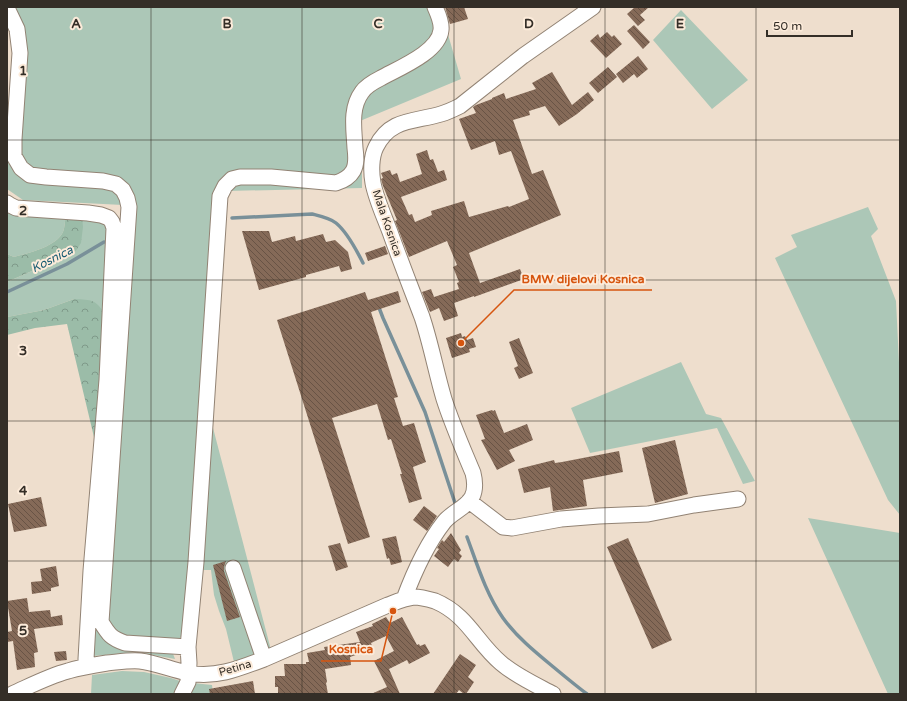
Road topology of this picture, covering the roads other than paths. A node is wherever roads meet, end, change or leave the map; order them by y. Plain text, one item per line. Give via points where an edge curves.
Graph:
1 (436, 7) edge
2 (593, 7) edge
3 (7, 8) edge
4 (7, 203) edge
5 (738, 499) dead end
6 (469, 501) junction
7 (233, 568) dead end
8 (404, 599) junction
9 (188, 647) junction
10 (264, 659) junction
11 (87, 666) junction
12 (188, 673) junction
13 (12, 694) edge
14 (182, 694) edge
15 (553, 694) edge

1 - 9 street via 441,31 432,47 425,54 362,90 356,100 356,162 352,172 345,179 336,183 240,177 232,179 220,196
2 - 6 street, Mala Kosnica via 523,56 460,106 441,114 409,120 388,130 376,146 373,156 373,182 380,206 422,318 445,400 473,473 474,488
3 - 9 street via 17,29 20,53 14,156 21,168 30,175 116,184 128,198 101,622 115,640 125,643
4 - 11 street via 16,208 101,215 109,218 114,228 107,380
5 - 6 street via 648,514 561,519 512,528 503,527
6 - 8 street via 445,521 426,550
7 - 10 street
8 - 10 street, Petina
8 - 15 street, Petina via 426,598 452,610 500,663
9 - 12 street
10 - 12 street, Petina via 220,673
11 - 12 street, Petina via 141,661
11 - 13 street, Petina via 53,676
12 - 14 street via 188,682

